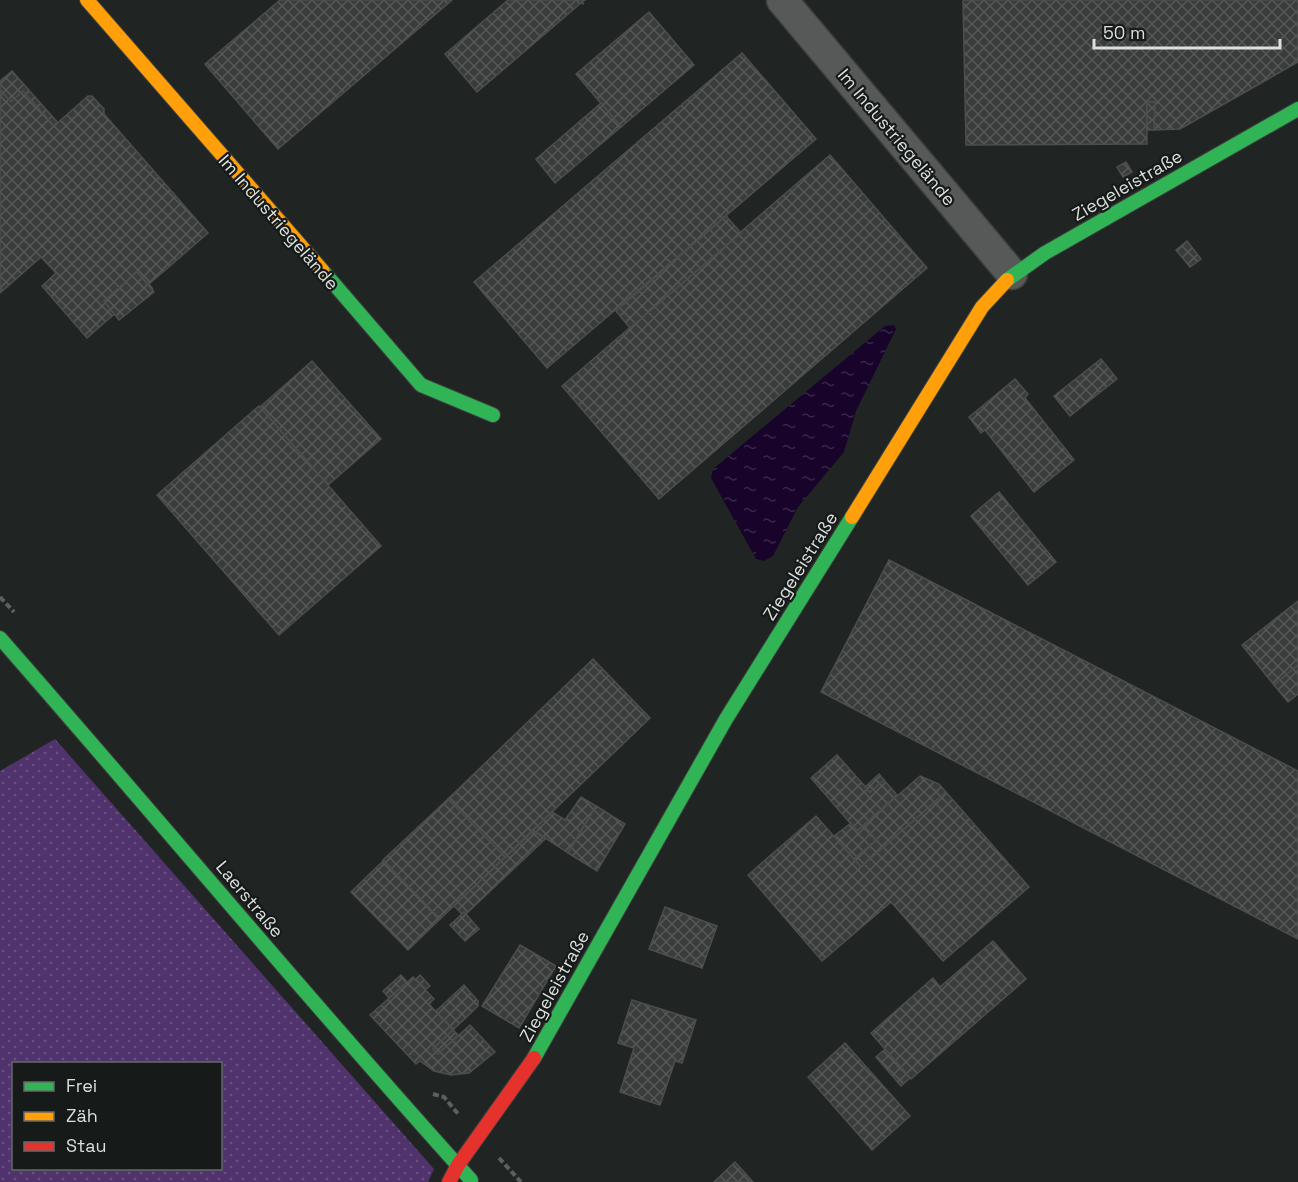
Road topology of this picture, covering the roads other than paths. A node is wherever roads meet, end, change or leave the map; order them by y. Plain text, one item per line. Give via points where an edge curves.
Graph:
1 (87, 0) edge
2 (782, 0) edge
3 (1298, 109) edge
4 (1012, 274) junction
5 (493, 415) dead end
6 (0, 638) edge
7 (458, 1165) junction
8 (449, 1182) edge
9 (473, 1182) edge

1 - 5 street, Im Industriegelände via 421,385
2 - 4 street, Im Industriegelände
3 - 4 street, Ziegeleistraße
4 - 7 street, Ziegeleistraße via 982,307 726,719 529,1067
6 - 7 street, Laerstraße
7 - 8 street, Ziegeleistraße
7 - 9 street, Laerstraße

